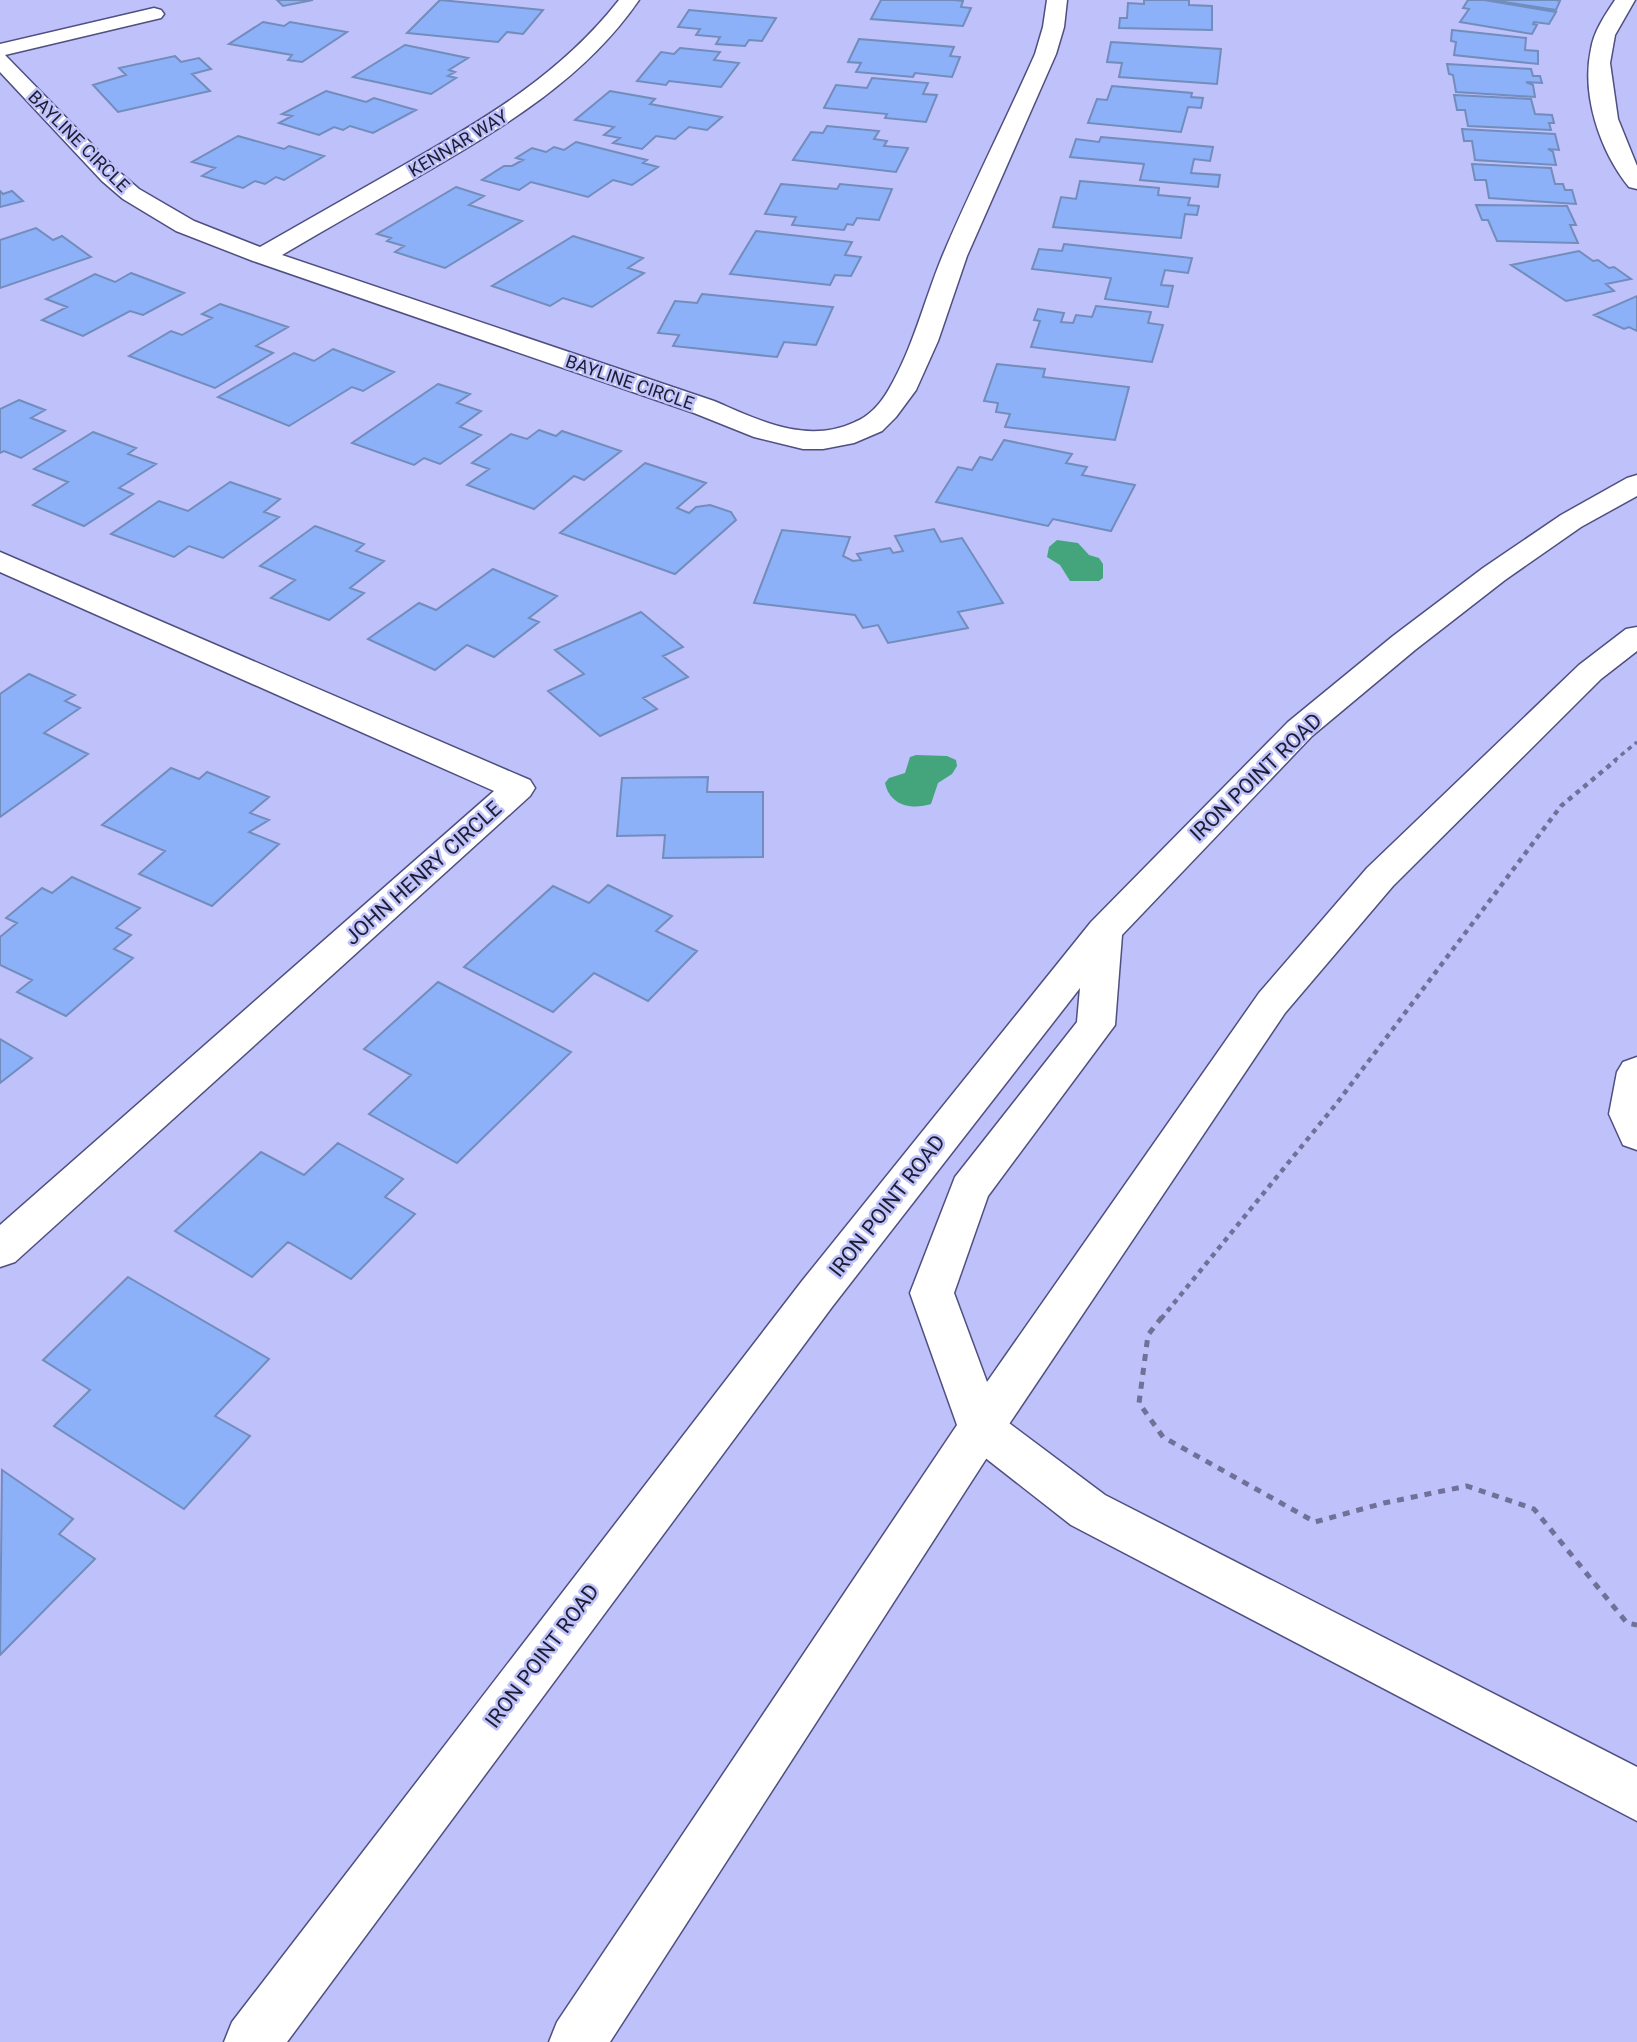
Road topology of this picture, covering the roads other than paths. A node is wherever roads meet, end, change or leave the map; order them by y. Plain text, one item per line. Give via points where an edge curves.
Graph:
1 (629, 0) edge
2 (1058, 0) edge
3 (1625, 0) edge
4 (154, 14) dead end
5 (0, 50) edge
6 (0, 60) edge
7 (1637, 182) edge
8 (262, 256) junction
9 (1637, 484) edge
10 (0, 561) edge
11 (1637, 636) edge
12 (1104, 931) junction
13 (1637, 1072) edge
14 (1637, 1135) edge
15 (0, 1250) edge
16 (981, 1428) junction
17 (1637, 1795) edge
18 (253, 2042) edge
19 (577, 2042) edge

1 - 8 street, KENNAR WAY via 583,57 531,99
2 - 8 street, BAYLINE CIRCLE via 1050,41 955,258 911,373 882,418 840,437 794,441 771,436 704,407
3 - 7 street via 1600,51 1600,81 1617,118 1612,143
4 - 5 street
6 - 8 street, BAYLINE CIRCLE via 131,194 185,226
9 - 12 street, IRON POINT ROAD via 1494,574 1300,729
10 - 15 street, JOHN HENRY CIRCLE via 518,788
11 - 16 street via 1590,672 1380,877 1272,1003
12 - 16 street via 1096,1025 970,1189 932,1293
12 - 18 street, IRON POINT ROAD via 817,1294
13 - 14 street via 1629,1114
16 - 17 street via 1088,1510
16 - 19 street

